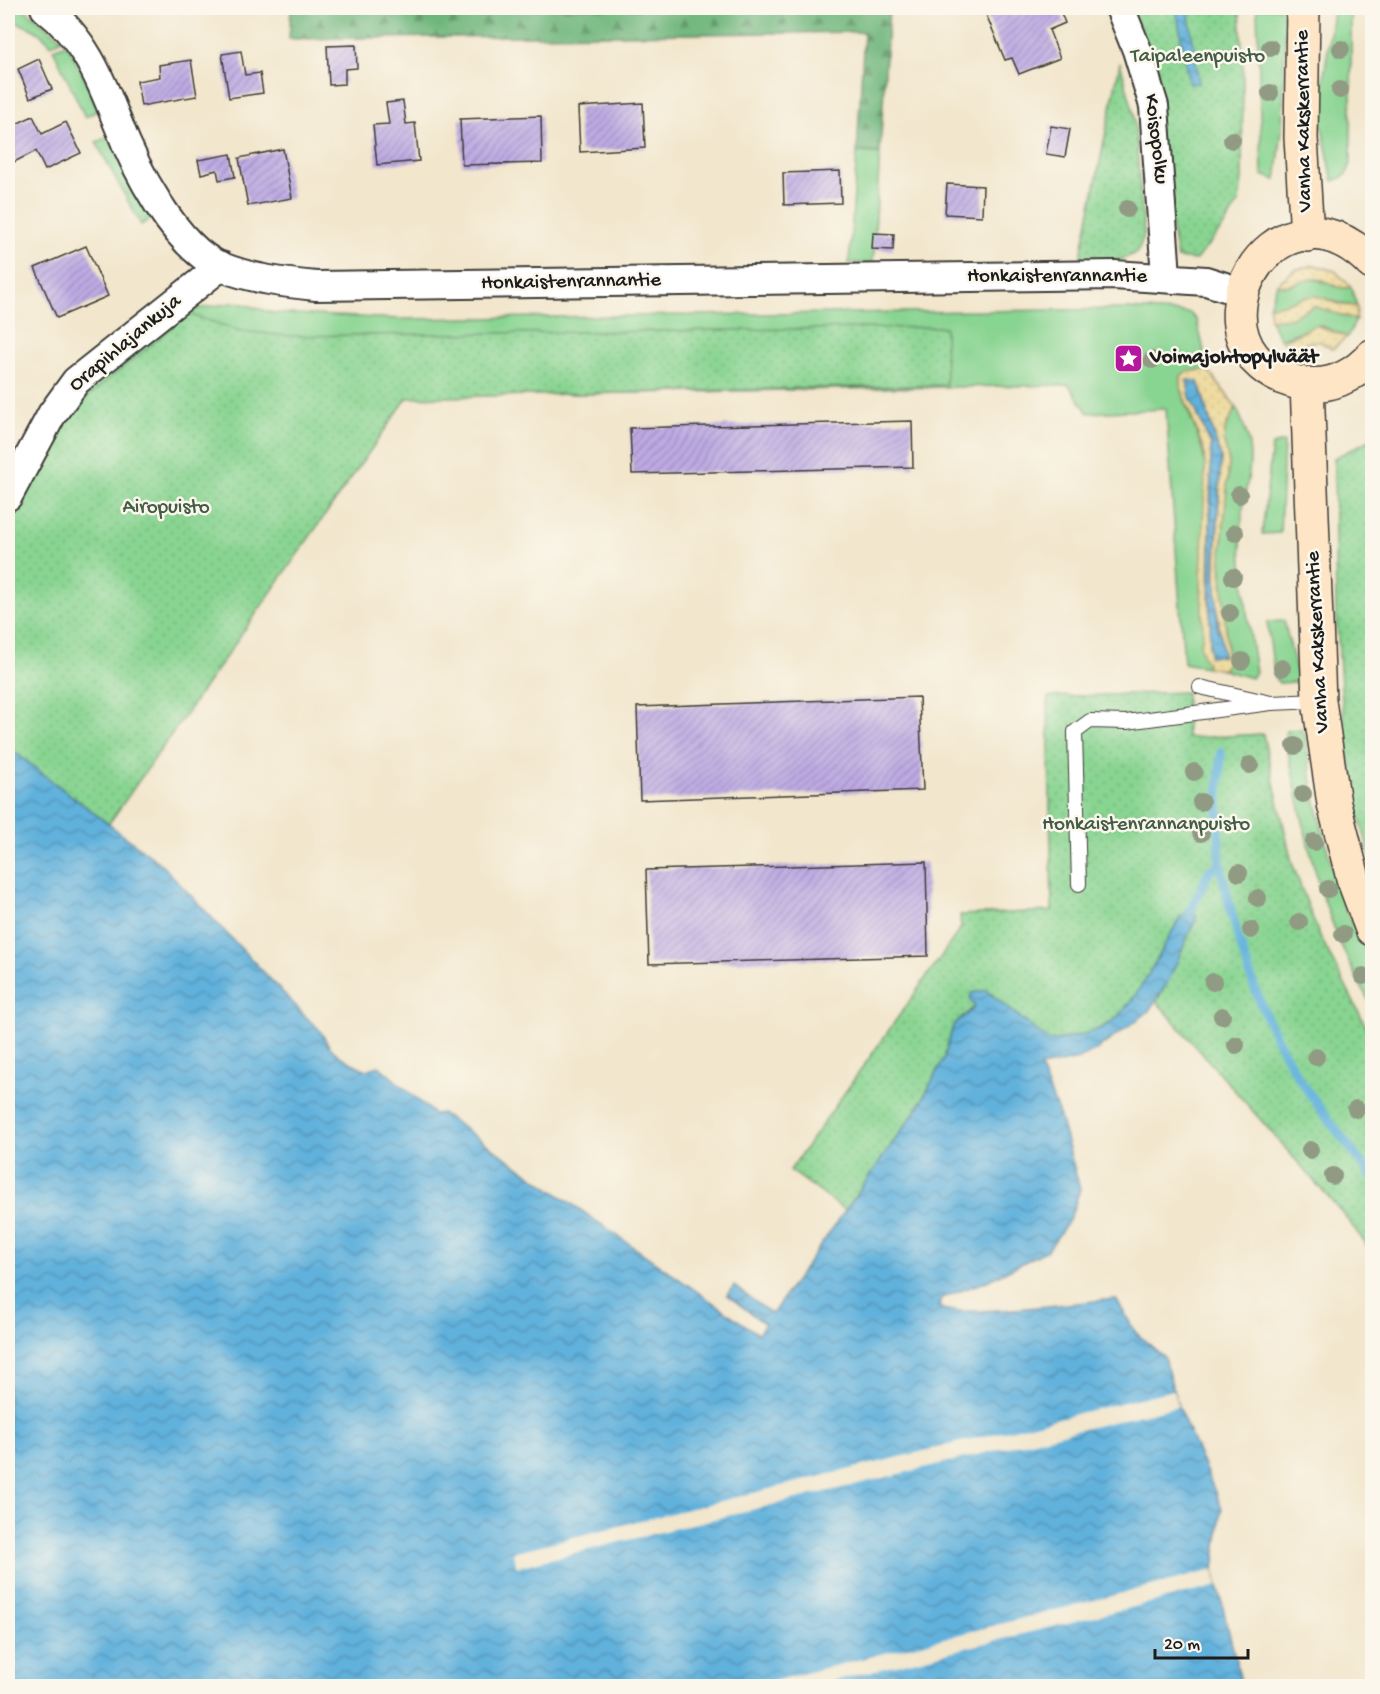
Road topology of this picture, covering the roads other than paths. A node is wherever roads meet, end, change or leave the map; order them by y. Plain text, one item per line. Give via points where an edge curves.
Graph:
1 (45, 8) edge
2 (1119, 8) edge
3 (1303, 8) edge
4 (1307, 235) junction
5 (1372, 263) edge
6 (221, 266) junction
7 (1166, 276) junction
8 (1241, 292) junction
9 (1372, 356) edge
10 (1307, 384) junction
11 (8, 496) edge
12 (1200, 687) dead end
13 (1319, 701) junction
14 (1271, 704) junction
15 (1079, 884) dead end
16 (1372, 929) edge

1 - 6 street, Honkaistenrannantie via 69,28 90,59 124,141 155,196 180,232 197,250
2 - 7 street, Koisopolku via 1154,106
3 - 4 street, Vanha Kakskerrantie via 1301,138
4 - 5 street via 1326,235 1344,241
4 - 8 street via 1272,247 1258,259
6 - 7 street, Honkaistenrannantie via 276,282 316,286
6 - 11 street, Orapihlajankuja via 76,381 52,414
7 - 8 street, Honkaistenrannantie via 1206,280
8 - 10 street via 1241,328 1258,360 1272,372
9 - 10 street via 1349,376 1334,382
10 - 13 street, Vanha Kakskerrantie
12 - 14 lane
13 - 14 lane
13 - 16 street, Vanha Kakskerrantie via 1342,840
14 - 15 lane via 1126,722 1090,721 1075,732

